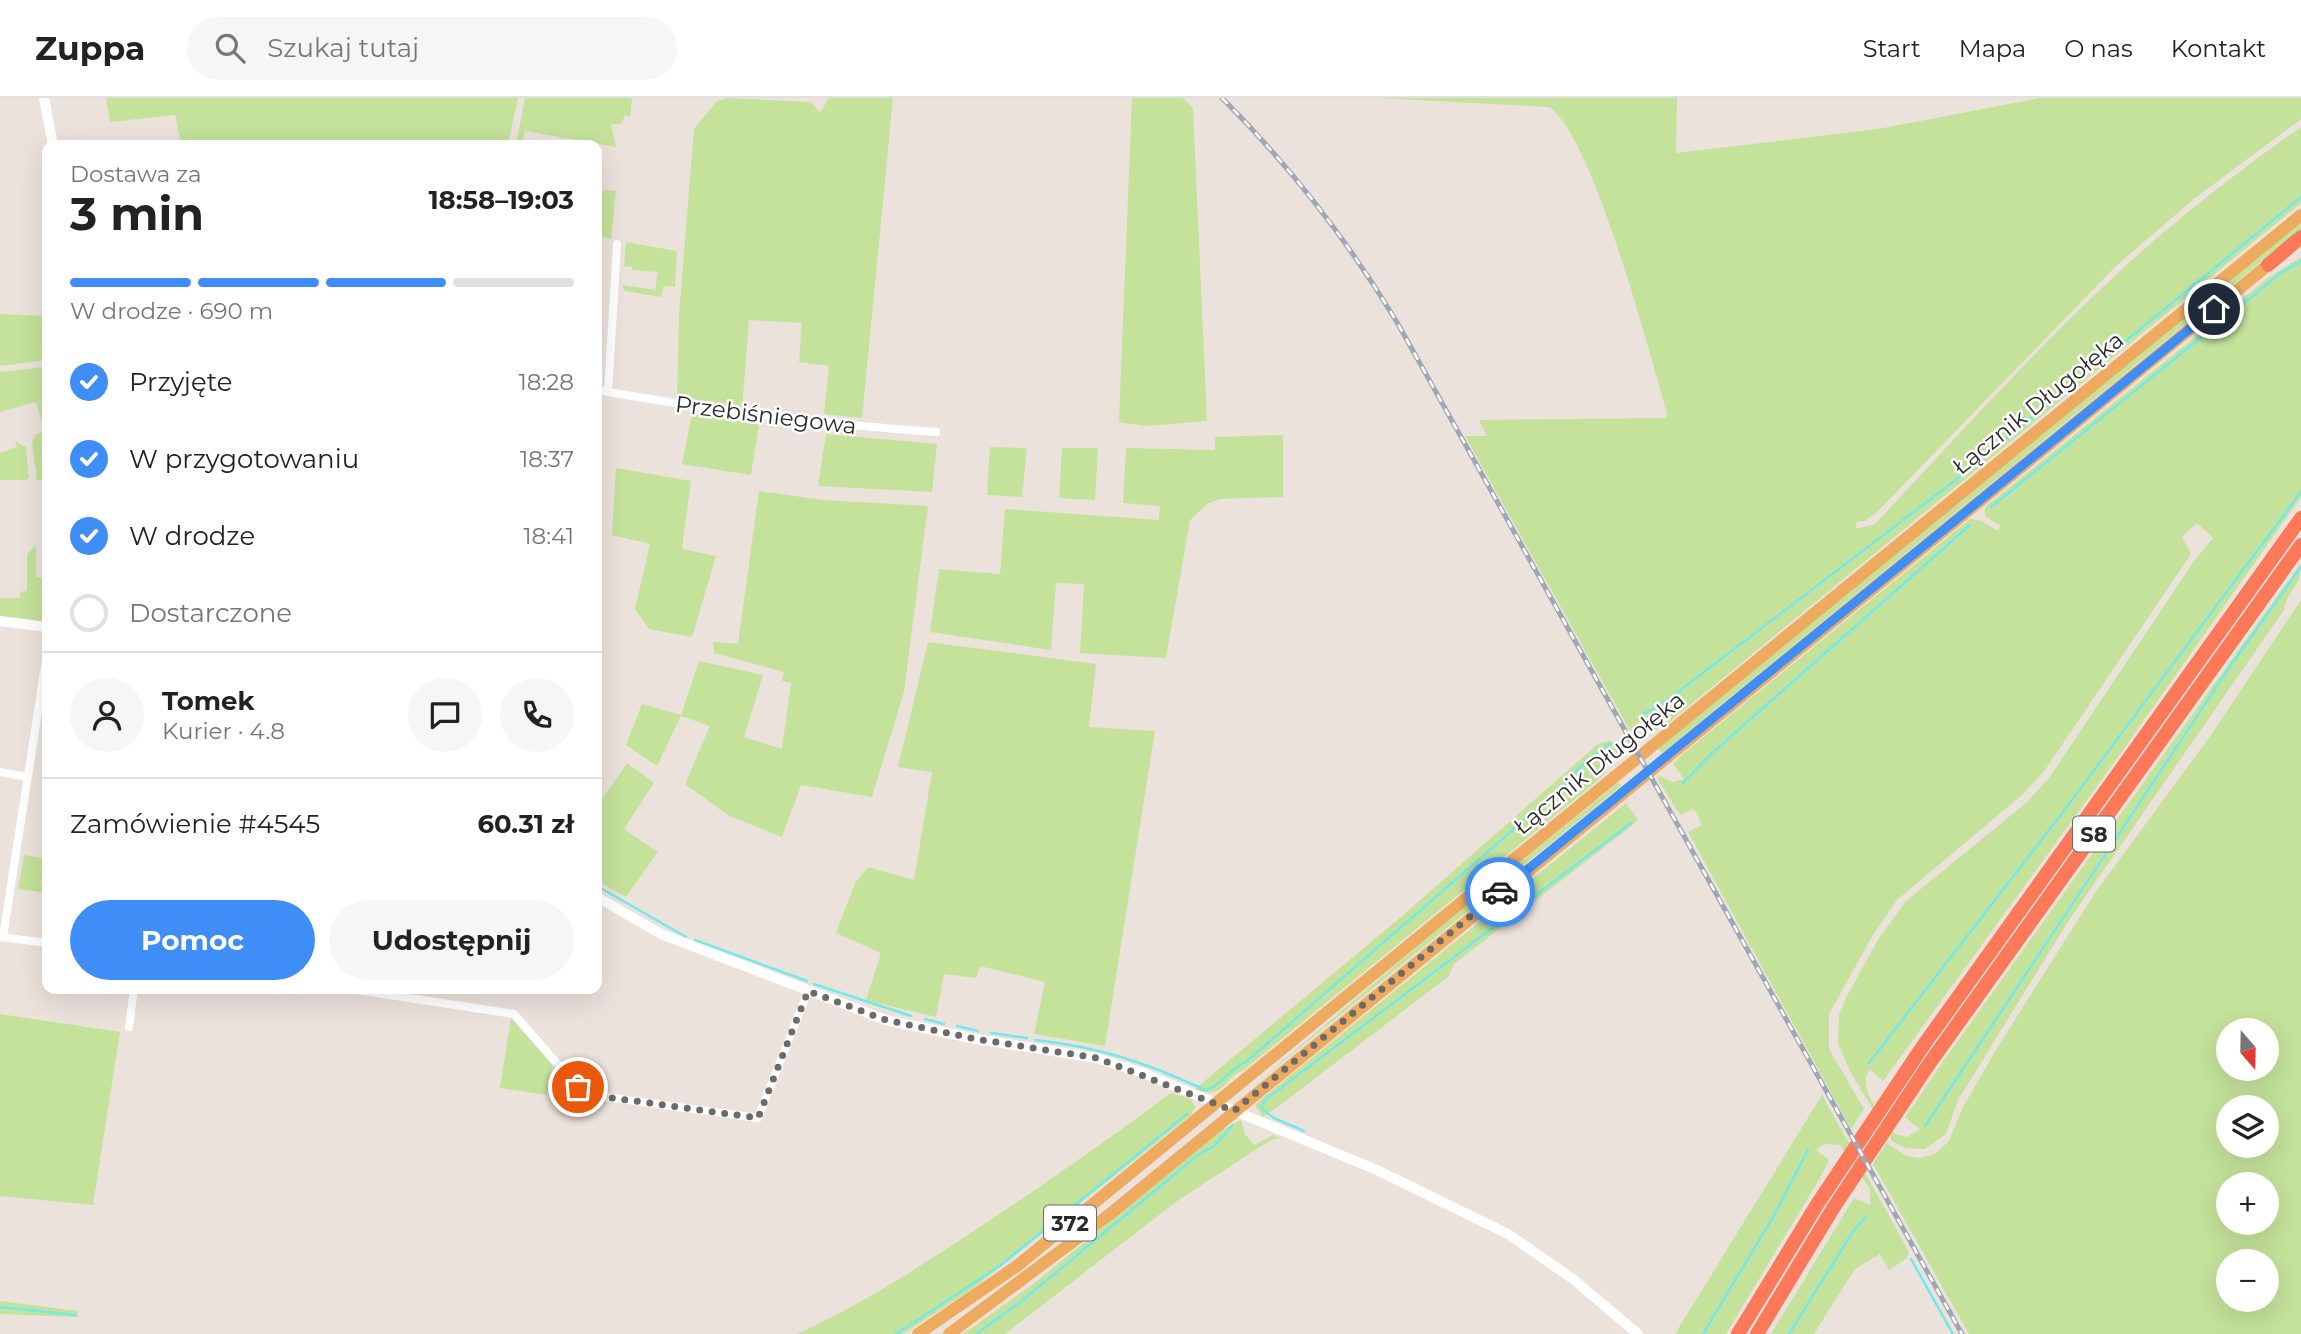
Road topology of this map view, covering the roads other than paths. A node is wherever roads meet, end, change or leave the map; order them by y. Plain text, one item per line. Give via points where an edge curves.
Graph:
1 (44, 98) edge
2 (52, 140) edge
3 (2301, 215) edge
4 (2301, 237) edge
5 (617, 244) dead end
6 (2301, 248) edge
7 (2267, 265) junction
8 (602, 391) edge
9 (608, 392) junction
10 (936, 432) dead end
11 (2301, 518) edge
12 (2301, 545) edge
13 (0, 621) edge
14 (42, 626) edge
15 (42, 684) edge
16 (0, 772) edge
17 (27, 776) junction
18 (602, 900) edge
19 (2, 937) edge
20 (42, 942) edge
21 (808, 991) junction
22 (133, 994) edge
23 (383, 994) edge
24 (128, 1027) dead end
25 (1215, 1104) junction
26 (1234, 1111) junction
27 (918, 1334) edge
28 (949, 1334) edge
29 (1637, 1334) edge
30 (1738, 1334) edge
31 (1757, 1334) edge

1 - 2 street
3 - 25 main road, Łącznik Długołęka / 372
4 - 7 highway
5 - 9 street
6 - 7 highway
7 - 26 main road, Łącznik Długołęka / 372
8 - 9 street, Przebiśniegowa
9 - 10 street, Przebiśniegowa via 815,423
11 - 30 highway, S8 via 1880,1108
12 - 31 highway, S8 via 1889,1124
13 - 14 street
15 - 17 street
16 - 17 street
17 - 19 street
18 - 21 street via 662,934
19 - 20 street
21 - 23 street via 758,1118 584,1094 514,1014
21 - 25 street via 886,1020 1097,1058
22 - 24 street
25 - 26 street
25 - 27 main road, Łącznik Długołęka / 372 via 1017,1266
26 - 28 main road, Łącznik Długołęka / 372 via 1082,1236
26 - 29 street via 1377,1170 1508,1234 1573,1279

